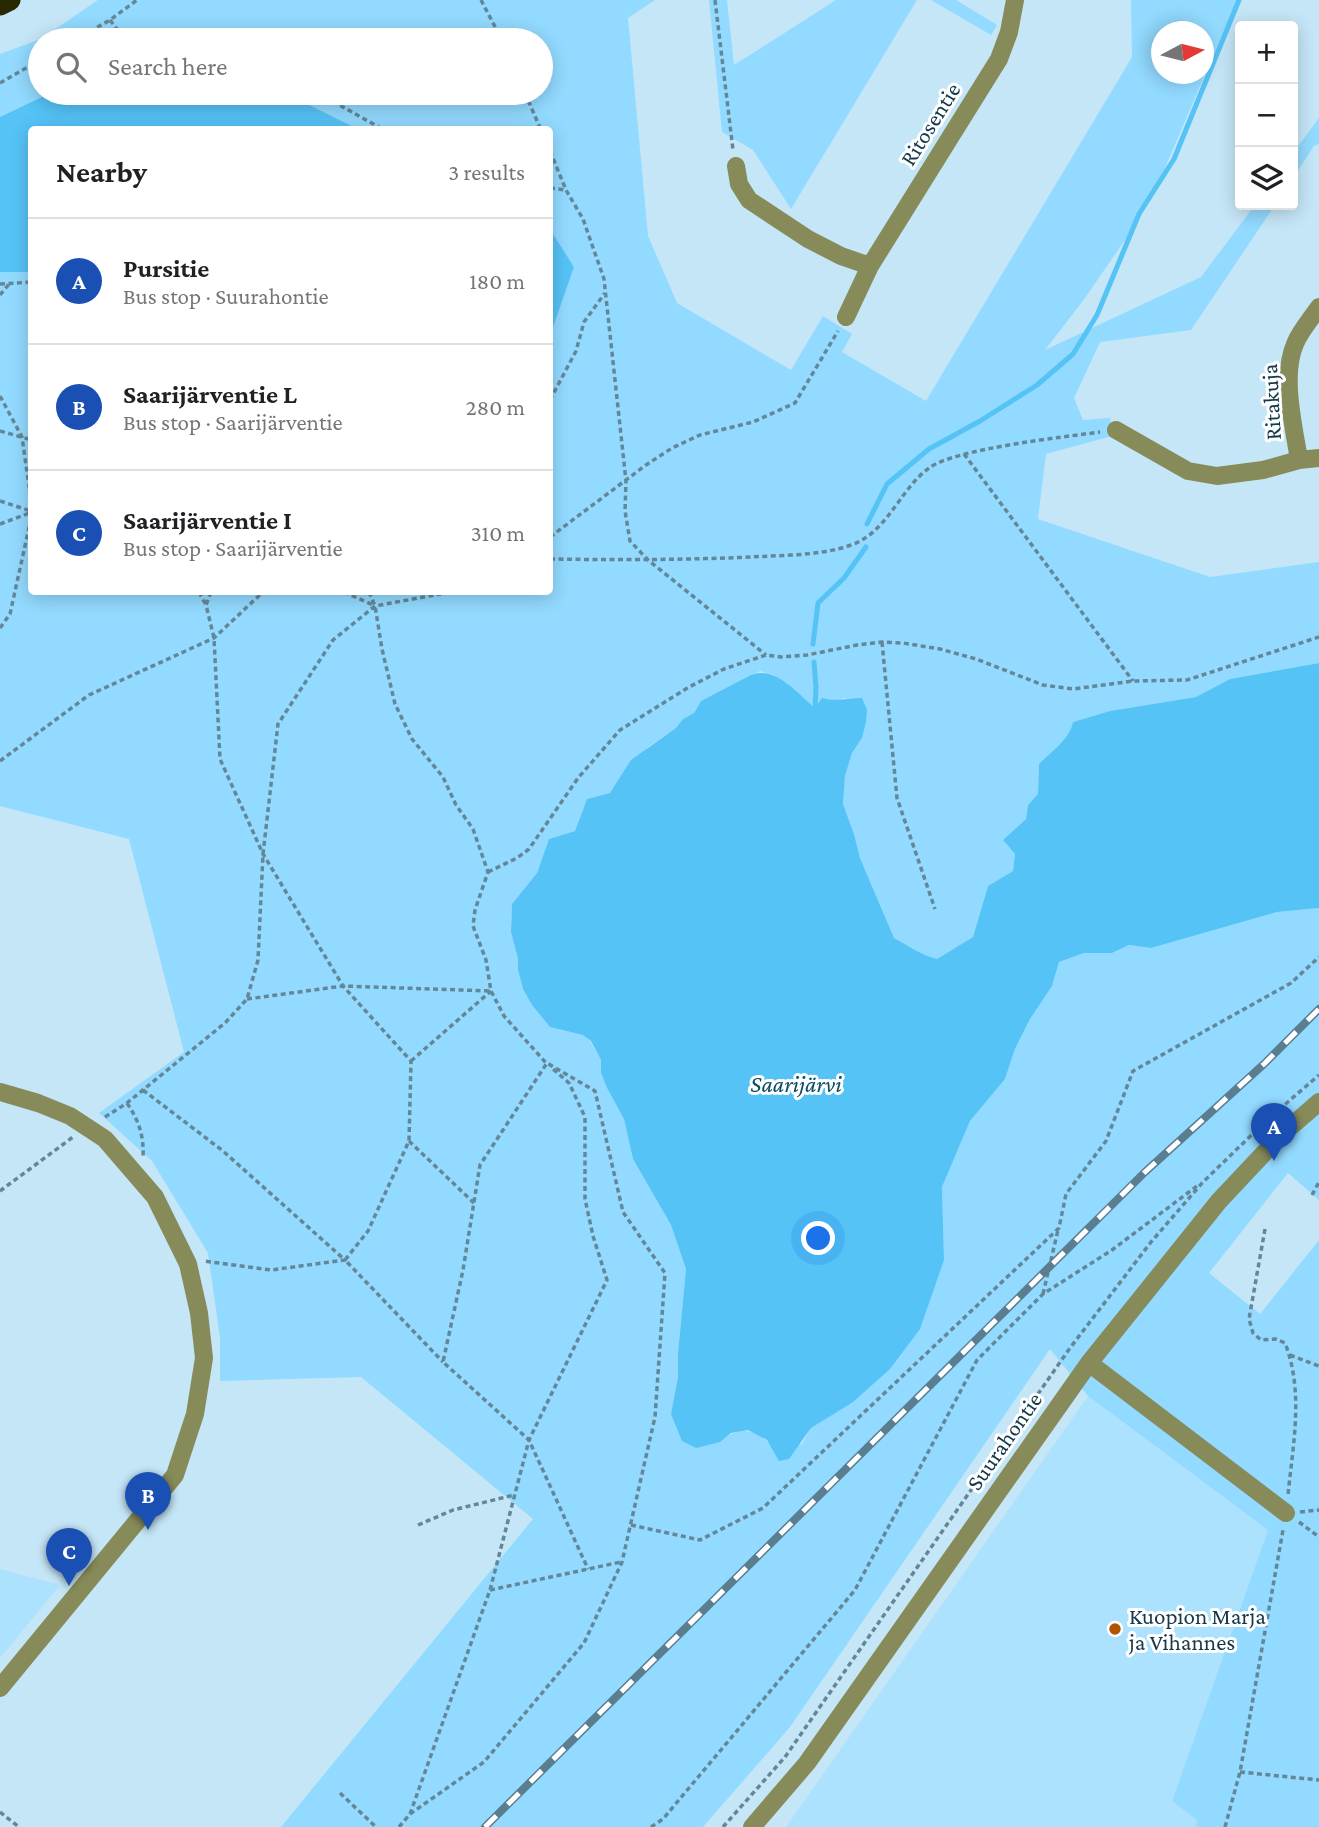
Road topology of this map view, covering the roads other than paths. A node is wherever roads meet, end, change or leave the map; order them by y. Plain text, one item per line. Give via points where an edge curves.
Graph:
1 (10, 0) edge
2 (1015, 0) edge
3 (0, 5) edge
4 (736, 166) road end
5 (870, 266) junction
6 (1319, 307) edge
7 (846, 317) road end
8 (1116, 430) road end
9 (1319, 458) edge
10 (1299, 460) junction
11 (0, 1092) edge
12 (1319, 1102) edge
13 (1089, 1363) junction
14 (1286, 1513) road end
15 (0, 1688) edge
16 (752, 1827) edge

1 - 3 highway
2 - 5 street, Ritosentie via 999,58
4 - 5 street via 739,184 749,200 808,239
5 - 7 street, Ritosentie
6 - 10 street, Ritakuja via 1294,344 1289,367
8 - 10 street via 1188,471 1217,476
9 - 10 street
11 - 15 street via 69,1116 105,1139 155,1197 188,1264 204,1359 195,1415 176,1475
12 - 13 street, Suurahontie via 1219,1200
13 - 14 street
13 - 16 street, Suurahontie via 807,1763

